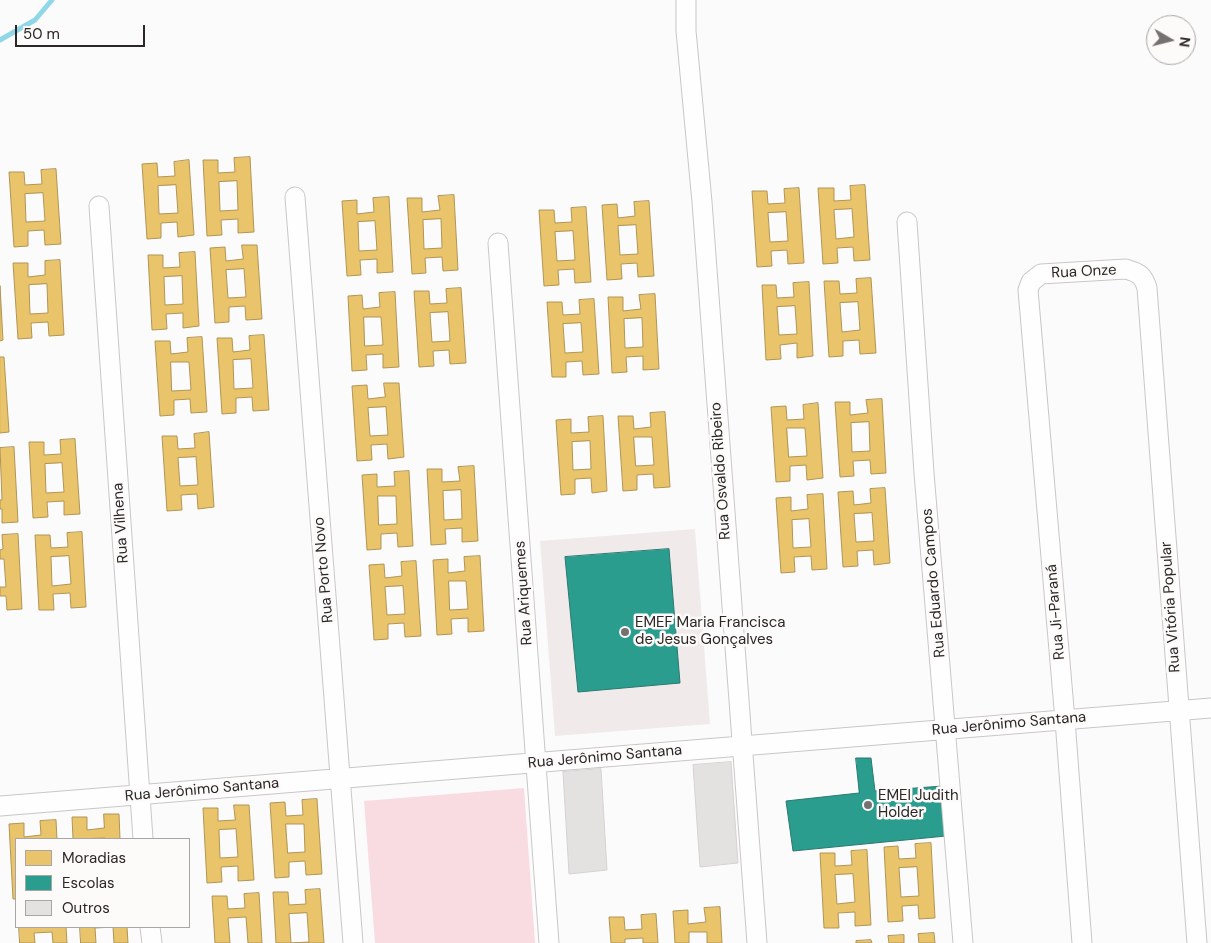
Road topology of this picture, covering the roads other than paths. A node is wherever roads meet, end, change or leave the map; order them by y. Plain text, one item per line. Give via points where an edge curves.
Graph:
1 (686, 0) edge
2 (295, 197) dead end
3 (99, 206) dead end
4 (907, 222) dead end
5 (498, 242) dead end
6 (1140, 274) joint
7 (1031, 282) joint
8 (1211, 708) edge
9 (1179, 710) junction
10 (1065, 720) junction
11 (946, 730) junction
12 (742, 744) junction
13 (537, 763) junction
14 (341, 779) junction
15 (140, 795) junction
16 (0, 806) edge
17 (143, 838) edge
18 (150, 928) edge
19 (152, 943) edge
20 (353, 943) edge
21 (550, 943) edge
22 (758, 943) edge
23 (963, 943) edge
24 (1082, 943) edge
25 (1197, 943) edge

1 - 12 street, Rua Osvaldo Ribeiro
2 - 14 street, Rua Porto Novo
3 - 15 street, Rua Vilhena
4 - 11 street, Rua Eduardo Campos
5 - 13 street, Rua Ariquemes
6 - 7 street, Rua Onze via 1126,269 1041,274
6 - 9 street, Rua Vitória Popular via 1147,288
7 - 10 street, Rua Ji-Paraná via 1028,290
8 - 9 street, Rua Jerônimo Santana
9 - 10 street, Rua Jerônimo Santana
9 - 25 street, Rua Vitória Popular
10 - 11 street, Rua Jerônimo Santana
10 - 24 street, Rua Ji-Paraná
11 - 12 street, Rua Jerônimo Santana
11 - 23 street, Rua Eduardo Campos
12 - 13 street, Rua Jerônimo Santana
12 - 22 street, Rua Osvaldo Ribeiro
13 - 14 street, Rua Jerônimo Santana
13 - 21 street, Rua Ariquemes
14 - 15 street, Rua Jerônimo Santana
14 - 20 street, Rua Porto Novo
15 - 16 street, Rua Jerônimo Santana
15 - 17 street, Rua Vilhena
18 - 19 street

